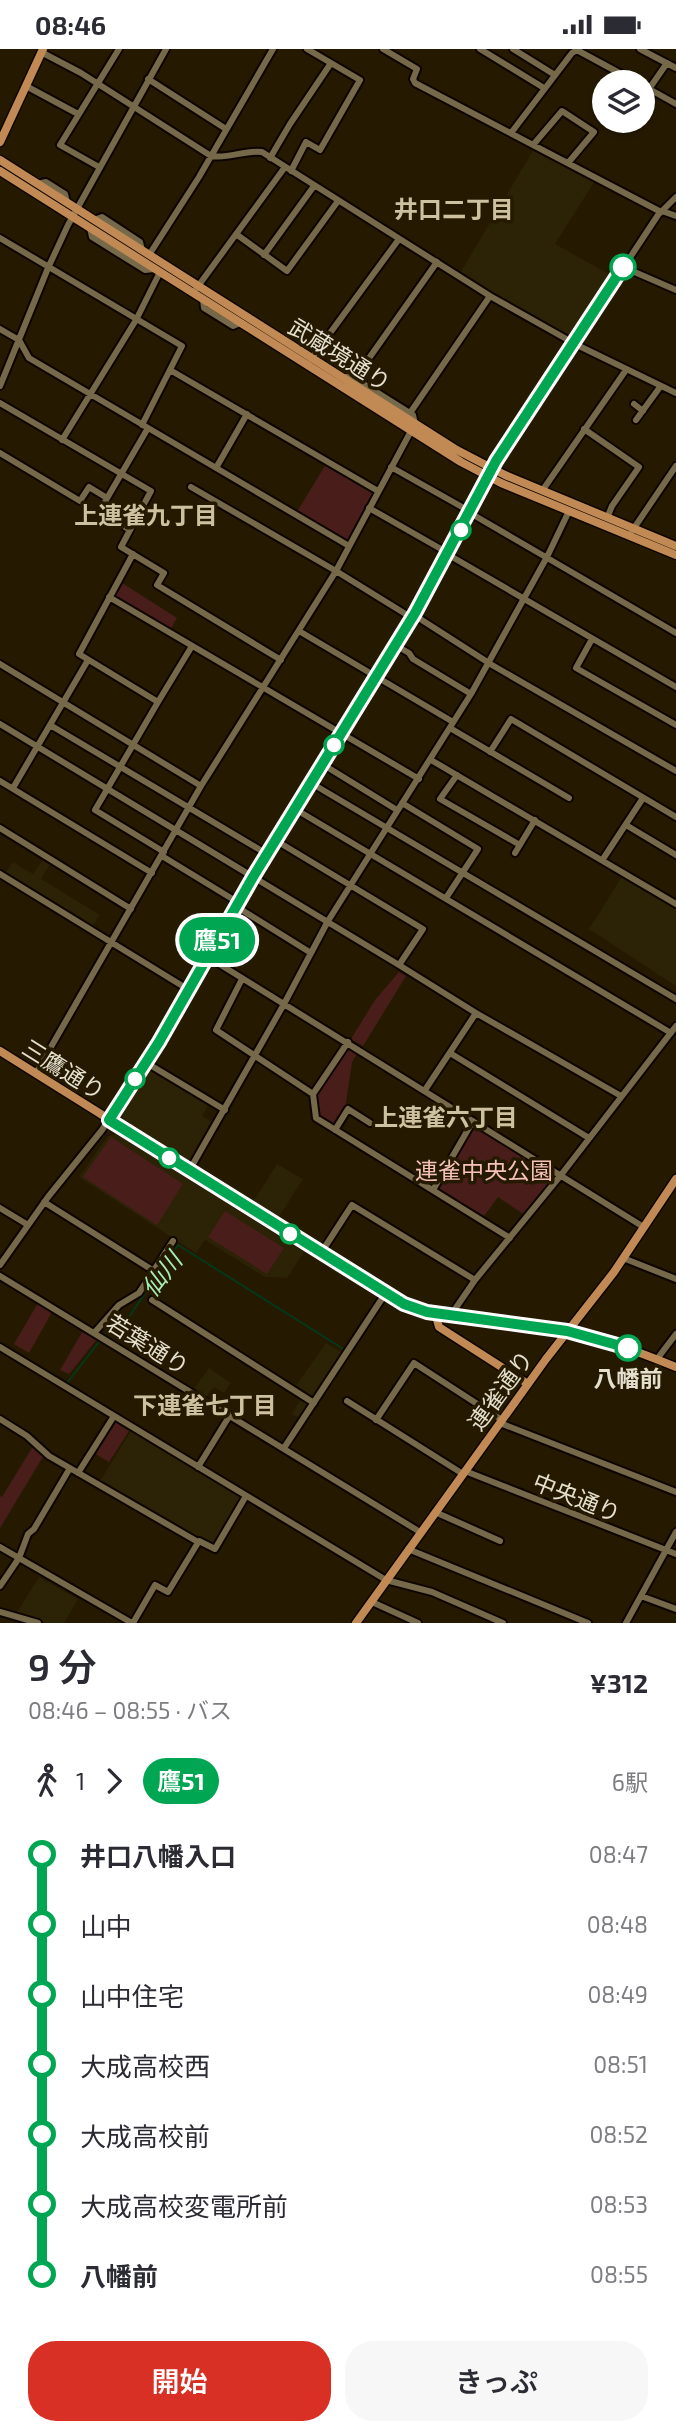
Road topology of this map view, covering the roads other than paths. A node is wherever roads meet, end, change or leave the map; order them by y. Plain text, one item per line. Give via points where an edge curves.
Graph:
1 (119, 49) edge
2 (166, 49) edge
3 (307, 49) edge
4 (383, 49) edge
5 (480, 49) edge
6 (513, 49) edge
7 (578, 49) edge
8 (640, 49) edge
9 (42, 50) edge
10 (270, 50) edge
11 (331, 63) junction
12 (667, 63) junction
13 (676, 68) edge
14 (615, 70) edge
15 (555, 75) junction
16 (148, 79) junction
17 (655, 80) edge
18 (97, 83) junction
19 (26, 86) junction
20 (544, 89) junction
21 (655, 92) edge
22 (676, 104) edge
23 (133, 106) junction
24 (78, 114) junction
25 (226, 129) junction
26 (511, 133) junction
27 (0, 142) edge
28 (533, 145) junction
29 (211, 156) junction
30 (270, 158) junction
31 (0, 160) edge
32 (568, 163) junction
33 (99, 167) junction
34 (288, 169) junction
35 (0, 171) edge
36 (314, 186) junction
37 (676, 197) edge
38 (338, 201) junction
39 (662, 211) junction
40 (75, 213) junction
41 (676, 216) edge
42 (92, 224) junction
43 (236, 234) junction
44 (0, 238) edge
45 (399, 239) junction
46 (145, 253) junction
47 (264, 254) junction
48 (437, 262) junction
49 (623, 267) junction
50 (48, 268) junction
51 (157, 270) junction
52 (196, 290) junction
53 (676, 290) edge
54 (489, 296) junction
55 (136, 320) junction
56 (0, 329) edge
57 (273, 334) junction
58 (20, 343) junction
59 (573, 343) junction
60 (284, 351) junction
61 (309, 362) junction
62 (170, 370) junction
63 (626, 370) junction
64 (342, 377) junction
65 (355, 378) junction
66 (0, 386) edge
67 (660, 387) junction
68 (89, 393) junction
69 (676, 393) edge
70 (0, 403) edge
71 (634, 404) dead end
72 (643, 411) junction
73 (410, 413) junction
74 (247, 414) junction
75 (636, 420) dead end
76 (145, 426) junction
77 (413, 428) junction
78 (584, 429) junction
79 (62, 440) junction
80 (0, 453) edge
81 (676, 466) edge
82 (391, 467) junction
83 (216, 468) junction
84 (490, 473) junction
85 (121, 474) junction
86 (191, 487) dead end
87 (378, 491) junction
88 (542, 491) junction
89 (107, 498) junction
90 (369, 508) junction
91 (569, 511) junction
92 (470, 512) junction
93 (607, 518) junction
94 (130, 530) junction
95 (631, 532) junction
96 (349, 546) junction
97 (676, 546) edge
98 (133, 554) junction
99 (448, 554) junction
100 (676, 555) edge
101 (547, 557) junction
102 (336, 571) junction
103 (109, 597) junction
104 (524, 599) junction
105 (413, 617) junction
106 (299, 631) junction
107 (676, 633) edge
108 (592, 639) junction
109 (396, 645) junction
110 (192, 646) junction
111 (88, 660) junction
112 (281, 660) junction
113 (489, 662) junction
114 (0, 664) edge
115 (377, 677) junction
116 (676, 687) edge
117 (264, 688) junction
118 (471, 694) junction
119 (63, 702) junction
120 (158, 702) junction
121 (0, 724) edge
122 (50, 725) junction
123 (452, 725) junction
124 (676, 725) edge
125 (342, 734) junction
126 (132, 744) junction
127 (37, 746) junction
128 (490, 752) junction
129 (431, 760) junction
130 (323, 764) junction
131 (118, 767) junction
132 (676, 771) edge
133 (457, 775) junction
134 (419, 779) junction
135 (0, 781) edge
136 (311, 783) junction
137 (201, 786) junction
138 (13, 788) junction
139 (107, 789) junction
140 (643, 798) junction
141 (569, 799) dead end
142 (402, 803) junction
143 (188, 809) junction
144 (295, 809) junction
145 (397, 810) junction
146 (676, 817) edge
147 (535, 820) junction
148 (626, 825) junction
149 (0, 828) edge
150 (386, 828) junction
151 (176, 830) junction
152 (275, 840) junction
153 (520, 845) junction
154 (370, 852) junction
155 (515, 853) dead end
156 (163, 854) junction
157 (267, 854) junction
158 (676, 855) edge
159 (603, 859) junction
160 (152, 873) junction
161 (0, 874) edge
162 (464, 874) junction
163 (253, 877) junction
164 (349, 885) junction
165 (446, 898) junction
166 (676, 904) edge
167 (238, 905) junction
168 (131, 909) junction
169 (328, 922) junction
170 (111, 943) junction
171 (311, 953) junction
172 (208, 957) junction
173 (399, 965) junction
174 (243, 979) junction
175 (189, 990) junction
176 (676, 999) edge
177 (284, 1004) junction
178 (476, 1013) junction
179 (674, 1030) edge
180 (348, 1042) junction
181 (0, 1051) edge
182 (450, 1053) junction
183 (255, 1057) junction
184 (145, 1062) junction
185 (36, 1073) junction
186 (425, 1090) junction
187 (313, 1094) junction
188 (621, 1096) junction
189 (225, 1110) junction
190 (109, 1120) junction
191 (473, 1121) junction
192 (370, 1123) dead end
193 (335, 1130) junction
194 (589, 1138) junction
195 (189, 1171) junction
196 (561, 1175) junction
197 (676, 1179) edge
198 (433, 1190) junction
199 (44, 1202) junction
200 (0, 1208) edge
201 (28, 1225) junction
202 (642, 1226) junction
203 (510, 1238) junction
204 (173, 1241) dead end
205 (321, 1253) junction
206 (623, 1258) junction
207 (0, 1265) edge
208 (154, 1271) junction
209 (0, 1276) edge
210 (676, 1279) edge
211 (475, 1280) junction
212 (385, 1294) junction
213 (152, 1300) dead end
214 (435, 1313) junction
215 (451, 1315) junction
216 (567, 1331) junction
217 (676, 1334) edge
218 (101, 1335) junction
219 (0, 1347) edge
220 (657, 1359) junction
221 (676, 1367) edge
222 (528, 1384) junction
223 (347, 1401) dead end
224 (314, 1403) junction
225 (230, 1415) junction
226 (114, 1416) junction
227 (0, 1419) edge
228 (376, 1420) junction
229 (501, 1422) junction
230 (285, 1448) junction
231 (198, 1467) junction
232 (70, 1468) junction
233 (464, 1472) junction
234 (78, 1473) junction
235 (676, 1492) edge
236 (246, 1496) junction
237 (435, 1512) junction
238 (421, 1532) junction
239 (676, 1532) edge
240 (500, 1541) dead end
241 (198, 1542) junction
242 (0, 1547) edge
243 (408, 1549) junction
244 (667, 1551) junction
245 (676, 1554) edge
246 (19, 1558) junction
247 (386, 1580) junction
248 (0, 1586) edge
249 (642, 1596) junction
250 (372, 1601) junction
251 (676, 1609) edge
252 (0, 1612) edge
253 (38, 1623) edge
254 (133, 1623) edge
255 (356, 1623) edge
256 (418, 1623) edge
257 (503, 1623) edge
258 (588, 1623) edge
259 (626, 1623) edge

1 - 18 street
2 - 16 street
3 - 11 street
4 - 26 street via 416,69 415,83
5 - 20 street
6 - 15 street
7 - 14 street
7 - 15 street
8 - 12 street
9 - 18 street
9 - 19 main road
10 - 25 street
11 - 30 street
11 - 34 street via 360,80 320,150 306,142
12 - 13 street
12 - 17 street
15 - 20 street
16 - 23 street
16 - 25 street
18 - 23 street
18 - 24 street
19 - 24 street
19 - 27 main road
20 - 26 street
21 - 22 street
23 - 29 street
23 - 33 street
24 - 33 street via 60,145
25 - 29 street
26 - 28 street
28 - 32 street
28 - 32 street via 562,111 594,132
29 - 30 street via 254,151
29 - 46 street
30 - 34 street
31 - 40 main road, 武蔵境通り
32 - 39 street
33 - 40 street
34 - 36 street
34 - 43 street
35 - 40 main road, 武蔵境通り
36 - 38 street
36 - 47 street
37 - 39 street
38 - 45 street
38 - 47 street via 287,271
39 - 41 street
39 - 49 street
40 - 42 main road, 武蔵境通り
40 - 50 street
42 - 46 main road, 武蔵境通り
42 - 51 main road, 武蔵境通り
43 - 47 street
43 - 52 street
44 - 50 street
45 - 48 street
45 - 61 street
46 - 52 main road, 武蔵境通り
48 - 54 street
48 - 65 street
49 - 53 street
49 - 59 street
50 - 55 street
50 - 58 street
51 - 52 main road, 武蔵境通り
51 - 55 street
52 - 57 main road, 武蔵境通り
52 - 60 main road, 武蔵境通り via 203,300
54 - 59 street
54 - 73 street
55 - 62 street via 182,347
55 - 68 street
56 - 58 street
57 - 60 main road via 288,349
57 - 61 main road, 武蔵境通り
58 - 66 street
58 - 68 street via 29,358
59 - 63 street
59 - 84 street
60 - 61 main road, 武蔵境通り
61 - 64 main road, 武蔵境通り
61 - 77 main road, 武蔵境通り
62 - 74 street
62 - 76 street
63 - 67 street
63 - 78 street
64 - 65 street
64 - 77 main road, 武蔵境通り
65 - 73 street
67 - 69 street
67 - 72 street
68 - 76 street
68 - 79 street
70 - 79 street
71 - 72 street
72 - 75 street
73 - 77 street
74 - 83 street
74 - 87 street
76 - 83 street
76 - 85 street
77 - 82 street
77 - 84 main road, 武蔵境通り
78 - 88 street
78 - 93 street via 639,467
79 - 85 street
80 - 89 street via 80,501 89,487
81 - 95 street
82 - 87 street
82 - 92 street
83 - 96 street
84 - 88 main road, 武蔵境通り
84 - 91 main road, 武蔵境通り
84 - 92 street
85 - 89 street
85 - 94 street via 151,491
86 - 102 street
87 - 90 street
88 - 93 main road, 武蔵境通り
89 - 94 street via 99,512
90 - 96 street
90 - 99 street
91 - 95 main road, 武蔵境通り
91 - 101 street
92 - 99 street
92 - 101 street
93 - 95 main road, 武蔵境通り
94 - 98 street via 121,547
95 - 97 main road, 武蔵境通り
95 - 100 main road, 武蔵境通り
96 - 102 street
98 - 103 street
98 - 112 street via 164,573 157,586
99 - 104 street
99 - 105 street
101 - 104 street
101 - 107 street
102 - 105 street
102 - 106 street
103 - 110 street
103 - 111 street via 79,654
104 - 108 street
104 - 113 street
105 - 109 street
105 - 113 street
106 - 112 street
106 - 115 street
108 - 116 street
108 - 124 street via 576,668
109 - 115 street
109 - 118 street
110 - 117 street
110 - 120 street
111 - 119 street
111 - 120 street
112 - 117 street
113 - 118 street
113 - 132 street
114 - 119 street
115 - 123 street
115 - 125 street
117 - 125 street
117 - 137 street
118 - 123 street
119 - 122 street
119 - 126 street
120 - 126 street
121 - 127 street
122 - 127 street
122 - 131 street
123 - 128 street
123 - 129 street
125 - 130 street
125 - 134 street
126 - 131 street
126 - 137 street
127 - 138 street
127 - 139 street
128 - 140 street via 511,719
128 - 141 street
129 - 133 street
129 - 134 street
130 - 136 street
130 - 145 street
131 - 139 street
131 - 143 street
133 - 147 street
133 - 153 street via 440,799
134 - 142 street
135 - 138 street
136 - 144 street
136 - 150 street
137 - 143 street
138 - 160 street
139 - 151 street
139 - 156 street via 95,810
140 - 146 street
140 - 148 street
142 - 145 street
142 - 162 street via 478,849
143 - 151 street
143 - 157 street
144 - 152 street
144 - 154 street
145 - 150 street
147 - 153 street
147 - 159 street
148 - 158 street
148 - 159 street
149 - 168 street
150 - 154 street
150 - 162 street
151 - 156 street
151 - 163 street
152 - 157 street
152 - 164 street
153 - 155 street
154 - 164 street
154 - 165 street
156 - 160 street
156 - 167 street
157 - 163 street
159 - 166 street
160 - 168 street
161 - 170 street
162 - 165 street
162 - 176 street
163 - 167 street
163 - 169 street
164 - 169 street
164 - 173 street via 423,929
165 - 179 street
167 - 171 street
167 - 172 street
168 - 170 street
169 - 171 street
169 - 173 street
170 - 175 street
170 - 185 street
171 - 177 street
172 - 174 street
172 - 175 street
173 - 178 street
174 - 177 street
174 - 183 street via 216,1030
175 - 184 street
177 - 180 street
177 - 183 street
178 - 182 street
178 - 188 street
179 - 188 street
180 - 186 street
180 - 187 street
181 - 185 main road, 三鷹通り
182 - 186 street
182 - 194 street
183 - 187 street
183 - 189 street
184 - 189 street
184 - 190 street
185 - 190 main road, 三鷹通り
186 - 191 street
187 - 193 street via 316,1118
188 - 194 street
189 - 195 street
190 - 195 main road, 三鷹通り
190 - 199 street
191 - 196 street
191 - 198 street
192 - 193 street via 348,1109
193 - 198 street
194 - 196 street
195 - 205 main road, 三鷹通り
196 - 202 street
196 - 203 street
197 - 202 main road, 連雀通り
198 - 203 street
199 - 201 street
199 - 208 street
200 - 201 street
201 - 207 street
202 - 206 main road, 連雀通り
203 - 211 street
204 - 208 street
205 - 211 street via 352,1205
205 - 212 main road, 三鷹通り
206 - 210 street
206 - 216 main road, 連雀通り
208 - 218 street via 139,1293 119,1305
209 - 218 street, 若葉通り
211 - 215 street
212 - 214 main road, 三鷹通り
212 - 224 street
213 - 224 street
214 - 215 main road, 三鷹通り
214 - 222 main road via 439,1327
215 - 216 main road, 三鷹通り
216 - 220 main road, 三鷹通り
216 - 222 main road, 連雀通り
217 - 220 street
218 - 225 street, 若葉通り
219 - 226 street
220 - 221 main road, 三鷹通り
222 - 229 main road, 連雀通り
223 - 228 street, 中央通り
224 - 230 street
225 - 230 street, 若葉通り
225 - 231 street
226 - 231 street
226 - 234 street
227 - 232 street
228 - 229 street via 414,1363
228 - 233 street, 中央通り
229 - 233 main road, 連雀通り
229 - 235 street
230 - 238 street, 若葉通り
231 - 236 street
232 - 234 street
232 - 246 street via 28,1534
233 - 237 main road, 連雀通り
233 - 244 street, 中央通り
234 - 241 street
236 - 241 street via 215,1549
236 - 247 street
237 - 238 main road, 連雀通り
237 - 240 street
238 - 243 main road, 連雀通り
239 - 244 street
241 - 254 street via 167,1592 155,1585
242 - 246 street
243 - 247 main road, 連雀通り
243 - 258 street
244 - 245 street, 中央通り
244 - 249 street
246 - 248 street
246 - 254 street
247 - 250 main road, 連雀通り
247 - 257 street via 432,1592
249 - 251 street
249 - 259 street
250 - 255 main road, 連雀通り
250 - 256 street
252 - 253 street

